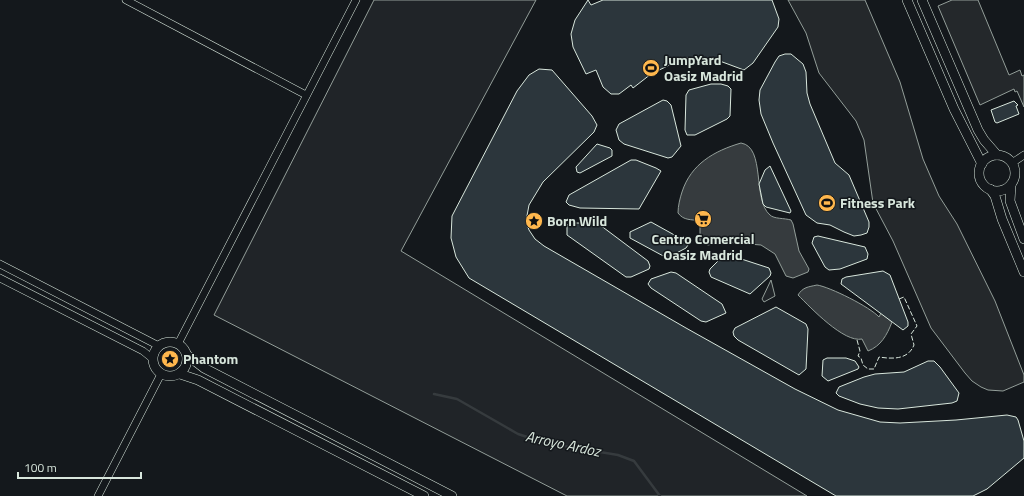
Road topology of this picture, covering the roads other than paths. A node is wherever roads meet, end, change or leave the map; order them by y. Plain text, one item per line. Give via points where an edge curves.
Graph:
1 (126, 0) edge
2 (356, 0) edge
3 (907, 0) edge
4 (922, 0) edge
5 (306, 95) junction
6 (997, 155) junction
7 (1024, 155) edge
8 (1012, 163) junction
9 (982, 164) junction
10 (1010, 185) junction
11 (990, 189) junction
12 (1024, 239) edge
13 (0, 264) edge
14 (1024, 272) edge
15 (0, 278) edge
16 (178, 344) junction
17 (159, 346) junction
18 (187, 355) junction
19 (153, 359) junction
20 (161, 374) junction
21 (180, 374) junction
22 (98, 496) edge
23 (424, 496) edge
24 (452, 496) edge

1 - 5 street
2 - 5 street
3 - 9 street via 954,109
4 - 6 street via 978,130
5 - 16 street
6 - 8 street via 1005,156
6 - 9 street via 986,159
7 - 8 street
8 - 10 street via 1015,175
9 - 11 street via 980,178
10 - 11 street via 997,191
10 - 12 street via 1010,201
11 - 14 street
13 - 17 street
15 - 19 street via 143,351
16 - 17 street via 168,342
16 - 18 street
17 - 19 street
18 - 21 street via 186,365
18 - 24 street via 204,368
19 - 20 street via 155,368
20 - 21 street
20 - 22 street
21 - 23 street via 198,380

